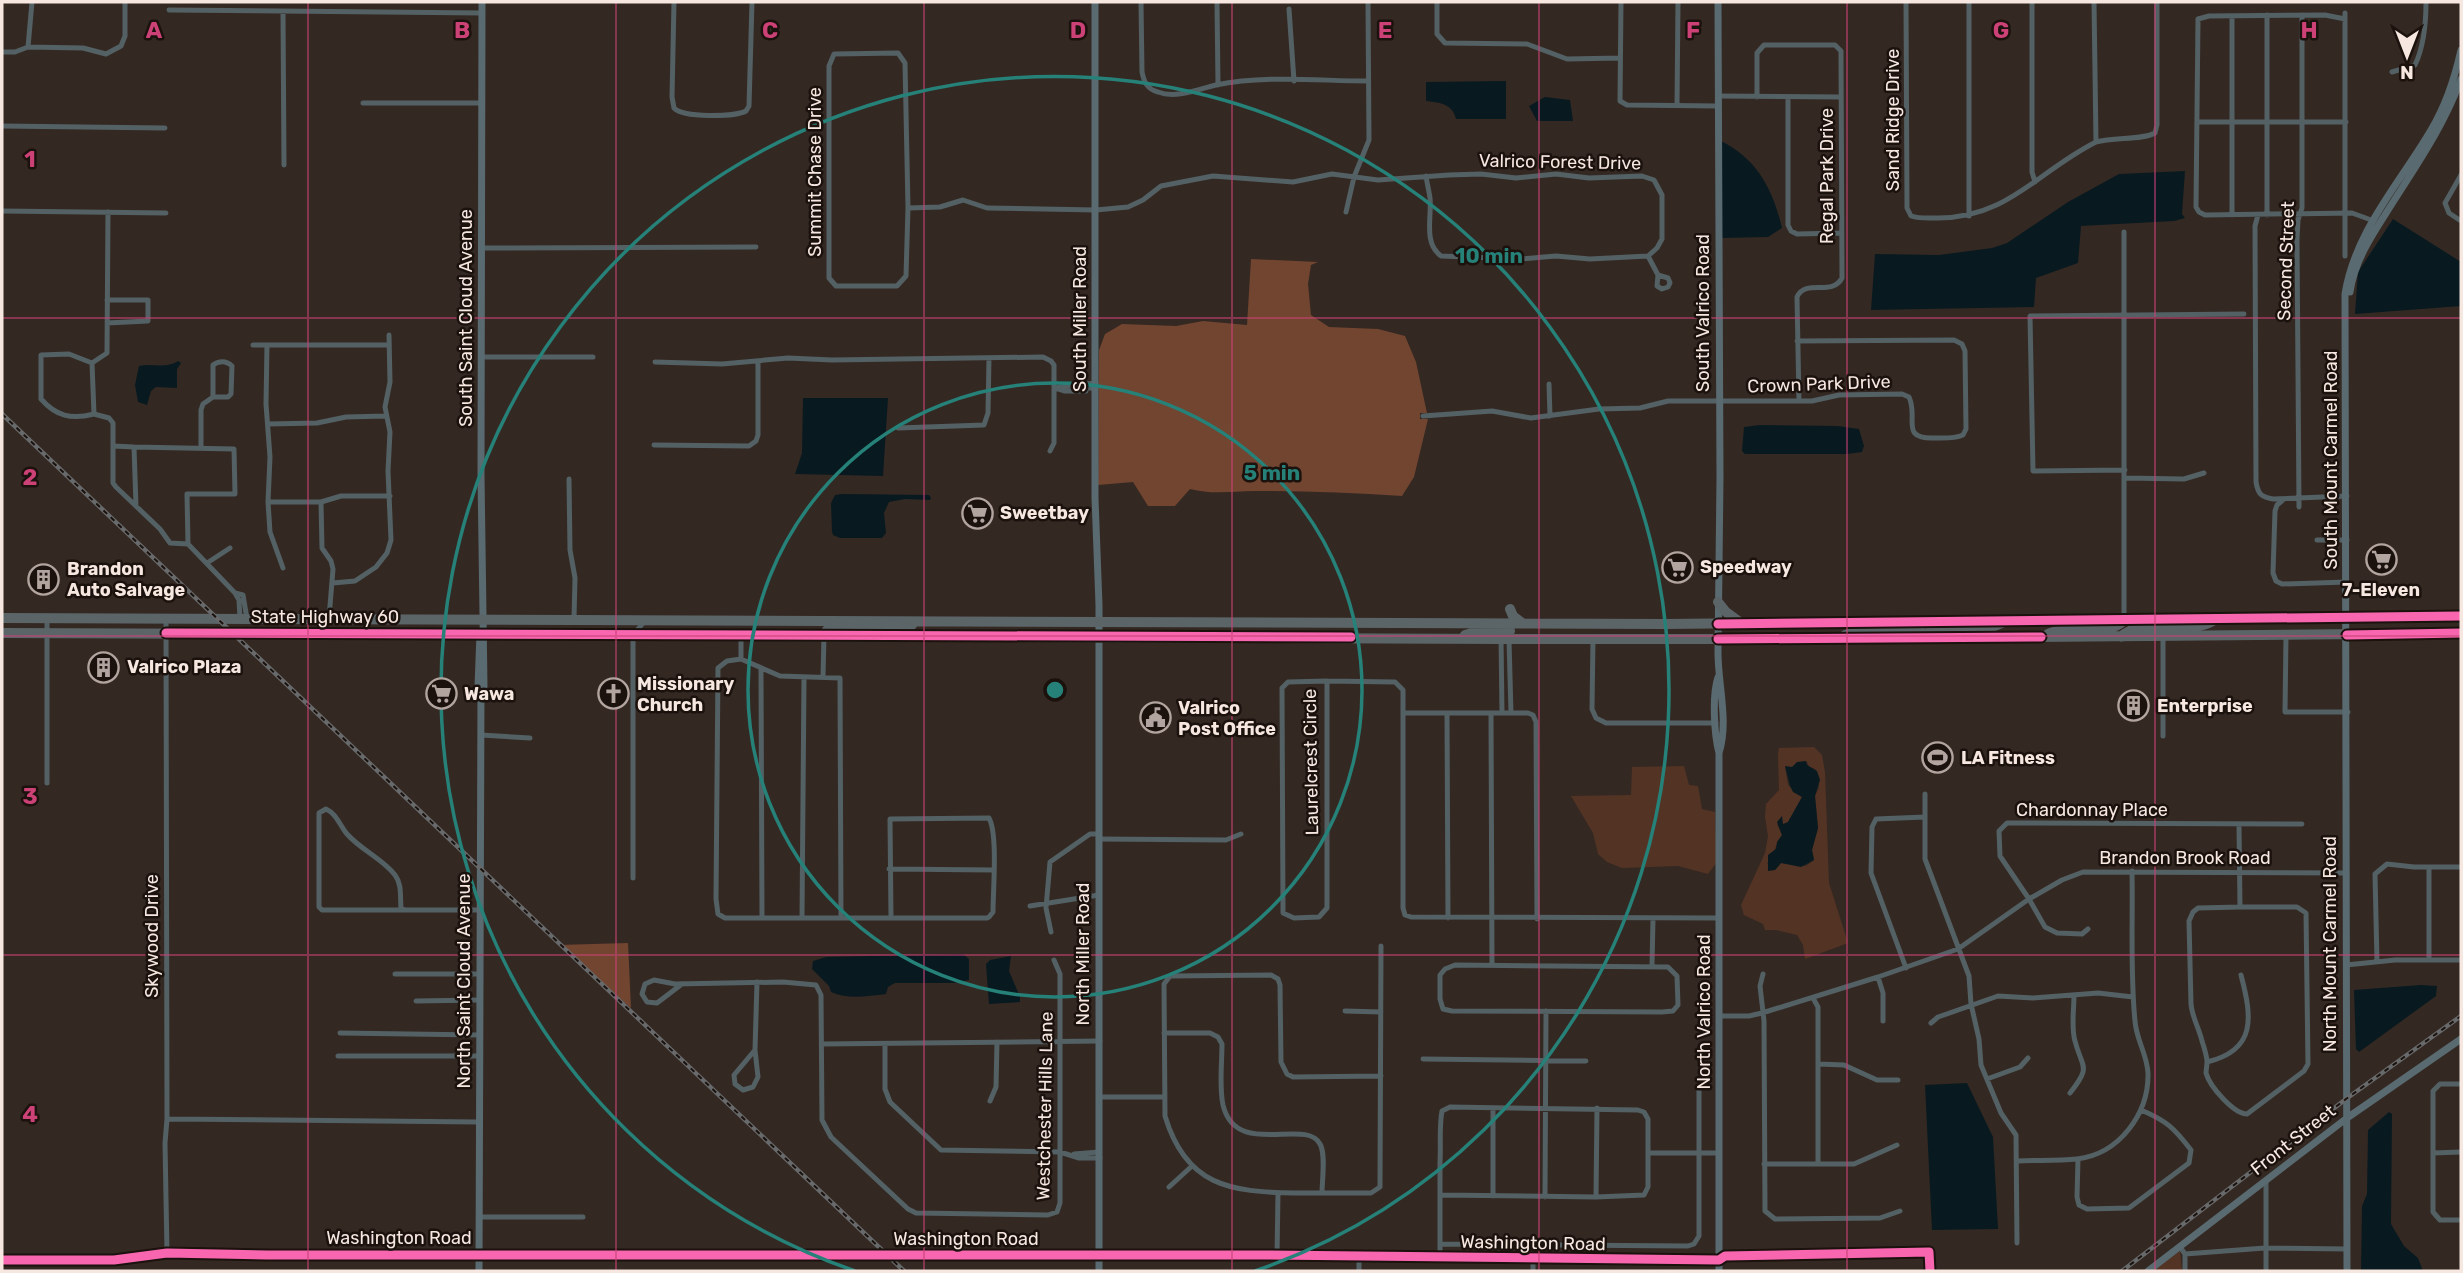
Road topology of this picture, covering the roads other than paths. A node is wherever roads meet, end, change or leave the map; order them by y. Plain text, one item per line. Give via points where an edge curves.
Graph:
1 (32, 2) edge
2 (125, 2) edge
3 (482, 2) edge
4 (674, 2) edge
5 (752, 2) edge
6 (1094, 2) edge
7 (1141, 2) edge
8 (1217, 2) edge
9 (1368, 2) edge
10 (1437, 2) edge
11 (1621, 2) edge
12 (1678, 2) edge
13 (1718, 2) edge
14 (1906, 2) edge
15 (1969, 2) edge
16 (2032, 2) edge
17 (2094, 2) edge
18 (2157, 2) edge
19 (2427, 2) edge
20 (1289, 9) dead end
21 (169, 10) dead end
22 (283, 12) junction
23 (482, 13) junction
24 (2267, 15) junction
25 (2302, 15) junction
26 (2232, 16) junction
27 (28, 47) junction
28 (2461, 50) edge
29 (2, 52) edge
30 (1620, 58) junction
31 (2392, 72) dead end
32 (2461, 79) edge
33 (1294, 80) junction
34 (1368, 81) junction
35 (1218, 85) junction
36 (1718, 96) junction
37 (1757, 97) junction
38 (1788, 97) junction
39 (1841, 97) junction
40 (363, 103) dead end
41 (482, 103) junction
42 (1677, 106) junction
43 (1718, 106) junction
44 (2196, 122) junction
45 (2231, 122) junction
46 (2267, 122) junction
47 (2302, 122) junction
48 (2346, 122) junction
49 (2, 126) edge
50 (164, 128) dead end
51 (2096, 142) junction
52 (284, 165) dead end
53 (2461, 175) edge
54 (1426, 176) junction
55 (1354, 177) junction
56 (2035, 182) junction
57 (908, 208) junction
58 (1096, 210) junction
59 (2, 211) edge
60 (108, 212) junction
61 (1346, 212) dead end
62 (166, 213) dead end
63 (2345, 213) junction
64 (2300, 214) junction
65 (2232, 215) junction
66 (2258, 215) junction
67 (2267, 215) junction
68 (1969, 216) junction
69 (2461, 221) edge
70 (2376, 223) junction
71 (2124, 232) dead end
72 (1842, 233) junction
73 (756, 247) dead end
74 (481, 248) junction
75 (1648, 256) junction
76 (2345, 257) dead end
77 (1658, 275) dead end
78 (107, 300) junction
79 (2244, 314) dead end
80 (2124, 315) junction
81 (107, 323) junction
82 (389, 335) dead end
83 (1797, 341) junction
84 (253, 345) dead end
85 (267, 345) junction
86 (389, 345) junction
87 (481, 357) junction
88 (593, 357) dead end
89 (989, 358) junction
90 (655, 362) dead end
91 (758, 362) junction
92 (92, 363) junction
93 (1549, 384) dead end
94 (1096, 386) junction
95 (1055, 388) junction
96 (213, 397) junction
97 (1719, 401) junction
98 (1799, 401) junction
99 (94, 414) junction
100 (386, 416) junction
101 (1423, 416) dead end
102 (1550, 416) junction
103 (268, 424) junction
104 (898, 428) dead end
105 (654, 445) dead end
106 (113, 446) junction
107 (134, 447) junction
108 (201, 448) junction
109 (1050, 451) dead end
110 (2125, 470) junction
111 (2204, 473) dead end
112 (2125, 478) junction
113 (569, 479) dead end
114 (390, 496) junction
115 (2347, 496) junction
116 (2284, 499) junction
117 (2299, 499) junction
118 (268, 502) junction
119 (321, 502) junction
120 (136, 506) junction
121 (2299, 507) dead end
122 (2317, 540) dead end
123 (2347, 540) junction
124 (188, 544) junction
125 (230, 548) dead end
126 (207, 563) junction
127 (283, 568) dead end
128 (2347, 582) junction
129 (333, 583) junction
130 (1718, 602) junction
131 (1510, 609) dead end
132 (2461, 616) edge
133 (2347, 617) junction
134 (2, 618) edge
135 (47, 618) junction
136 (166, 618) junction
137 (243, 619) junction
138 (329, 619) junction
139 (483, 619) junction
140 (2217, 619) junction
141 (574, 620) junction
142 (646, 620) junction
143 (822, 620) junction
144 (2124, 620) junction
145 (926, 621) junction
146 (1099, 621) junction
147 (1275, 621) junction
148 (2009, 621) junction
149 (1923, 622) junction
150 (1523, 624) junction
151 (1718, 624) junction
152 (1741, 624) junction
153 (1506, 631) junction
154 (2, 633) edge
155 (47, 633) junction
156 (166, 633) junction
157 (2461, 633) edge
158 (482, 634) junction
159 (633, 635) junction
160 (724, 635) junction
161 (741, 635) junction
162 (824, 635) junction
163 (2286, 635) junction
164 (2347, 635) junction
165 (1098, 636) junction
166 (2121, 636) junction
167 (2163, 636) junction
168 (1274, 637) junction
169 (2041, 637) junction
170 (1923, 638) junction
171 (1593, 639) junction
172 (1718, 639) junction
173 (1835, 639) junction
174 (741, 659) junction
175 (761, 669) junction
176 (1718, 676) junction
177 (823, 677) junction
178 (804, 678) junction
179 (1327, 681) junction
180 (2348, 712) junction
181 (1403, 713) junction
182 (1447, 713) junction
183 (1491, 713) junction
184 (1502, 713) junction
185 (1511, 713) junction
186 (1716, 723) junction
187 (481, 735) junction
188 (2163, 736) dead end
189 (530, 738) dead end
190 (1719, 753) junction
191 (47, 783) dead end
192 (1925, 794) dead end
193 (1925, 817) junction
194 (2302, 824) dead end
195 (2239, 825) junction
196 (1241, 834) dead end
197 (1098, 837) junction
198 (2429, 867) junction
199 (2461, 867) edge
200 (889, 869) junction
201 (993, 870) junction
202 (2132, 871) junction
203 (2240, 873) junction
204 (2346, 873) junction
205 (633, 878) dead end
206 (1099, 895) junction
207 (2029, 899) junction
208 (1047, 904) junction
209 (1030, 906) dead end
210 (2240, 907) junction
211 (480, 910) junction
212 (405, 911) junction
213 (762, 918) junction
214 (802, 918) junction
215 (841, 918) junction
216 (891, 918) junction
217 (1448, 918) junction
218 (1492, 918) junction
219 (1720, 918) junction
220 (1537, 919) junction
221 (1654, 919) junction
222 (2088, 929) dead end
223 (1051, 932) dead end
224 (1381, 946) dead end
225 (1958, 949) junction
226 (1054, 960) dead end
227 (2429, 960) junction
228 (2461, 960) edge
229 (2377, 962) junction
230 (1492, 965) junction
231 (1652, 965) junction
232 (2346, 965) junction
233 (1906, 968) junction
234 (395, 974) dead end
235 (480, 974) junction
236 (1763, 974) dead end
237 (2241, 975) dead end
238 (1878, 977) junction
239 (757, 982) junction
240 (682, 984) junction
241 (2074, 995) junction
242 (2133, 997) junction
243 (1813, 998) junction
244 (480, 1000) junction
245 (416, 1001) dead end
246 (1971, 1004) junction
247 (1546, 1011) junction
248 (1345, 1012) dead end
249 (1381, 1012) junction
250 (1762, 1013) junction
251 (1720, 1016) junction
252 (1883, 1021) dead end
253 (1931, 1023) dead end
254 (340, 1033) dead end
255 (1164, 1033) junction
256 (480, 1035) junction
257 (2461, 1039) edge
258 (1060, 1041) junction
259 (1100, 1041) junction
260 (997, 1042) junction
261 (822, 1044) junction
262 (884, 1045) junction
263 (755, 1051) junction
264 (338, 1056) dead end
265 (480, 1056) junction
266 (2028, 1058) dead end
267 (1423, 1059) dead end
268 (1545, 1060) junction
269 (1586, 1061) dead end
270 (2207, 1062) junction
271 (1819, 1064) junction
272 (1381, 1076) junction
273 (1987, 1079) junction
274 (1898, 1080) dead end
275 (2461, 1084) edge
276 (1699, 1085) dead end
277 (2070, 1093) dead end
278 (1100, 1097) junction
279 (1163, 1097) junction
280 (990, 1101) dead end
281 (1493, 1108) junction
282 (1545, 1108) junction
283 (1597, 1108) junction
284 (2141, 1110) junction
285 (2347, 1118) junction
286 (167, 1119) junction
287 (479, 1122) junction
288 (1897, 1145) dead end
289 (1060, 1152) junction
290 (2461, 1152) edge
291 (1648, 1153) junction
292 (1719, 1153) junction
293 (2433, 1153) junction
294 (1699, 1154) junction
295 (1100, 1155) junction
296 (2078, 1159) junction
297 (2018, 1161) junction
298 (1818, 1163) junction
299 (1764, 1164) junction
300 (1192, 1166) junction
301 (2266, 1181) junction
302 (1169, 1187) dead end
303 (1278, 1193) junction
304 (1322, 1193) junction
305 (1440, 1195) junction
306 (1493, 1196) junction
307 (1545, 1197) junction
308 (1596, 1197) junction
309 (1900, 1211) dead end
310 (479, 1217) junction
311 (583, 1217) dead end
312 (2461, 1220) edge
313 (2017, 1243) dead end
314 (1440, 1244) junction
315 (2265, 1248) junction
316 (2347, 1249) junction
317 (2182, 1250) junction
318 (167, 1253) junction
319 (479, 1254) junction
320 (1099, 1256) junction
321 (1277, 1256) junction
322 (1359, 1256) junction
323 (1440, 1258) junction
324 (1533, 1259) junction
325 (2, 1260) edge
326 (1719, 1260) junction
327 (479, 1271) edge
328 (1099, 1271) edge
329 (1359, 1271) edge
330 (1533, 1271) edge
331 (1719, 1271) edge
332 (1930, 1271) edge
333 (2148, 1271) edge
334 (2185, 1271) edge
335 (2266, 1271) edge
336 (2347, 1271) edge

1 - 27 street
2 - 27 street via 125,36 121,46 106,54 83,48
3 - 23 street, South Saint Cloud Avenue
4 - 5 street via 674,108 684,114 735,115 749,106
6 - 58 street, South Miller Road
7 - 35 street via 1142,72 1150,88 1158,93 1186,93
8 - 35 street
9 - 34 street
10 - 30 street via 1437,34 1445,43 1527,44 1567,59
11 - 30 street
12 - 42 street
13 - 36 street, South Valrico Road
14 - 68 street, Sand Ridge Drive via 1907,211 1917,218
15 - 68 street
16 - 56 street
17 - 51 street
18 - 51 street, Sand Ridge Drive via 2156,131 2146,137
19 - 31 street via 2415,65
20 - 33 street
21 - 22 street
22 - 23 street
22 - 52 street
23 - 41 street, South Saint Cloud Avenue
24 - 25 street
24 - 26 street
24 - 46 street
25 - 47 street, Second Street
25 - 48 street via 2345,16
26 - 44 street via 2198,19
26 - 45 street
27 - 29 street
28 - 70 street, South Mount Carmel Road via 2435,123
30 - 42 street via 1620,101
32 - 70 street, South Mount Carmel Road via 2442,126
33 - 34 street
33 - 35 street
34 - 55 street via 1369,140
36 - 37 street
36 - 43 street, South Valrico Road
37 - 38 street
37 - 39 street, Regal Park Drive via 1757,53 1765,45 1835,44 1841,51
38 - 39 street
38 - 72 street via 1788,225 1797,234
39 - 72 street, Regal Park Drive
40 - 41 street
41 - 74 street, South Saint Cloud Avenue
42 - 43 street
43 - 97 street, South Valrico Road
44 - 45 street
44 - 65 street via 2196,207 2205,215
45 - 46 street
45 - 65 street
46 - 47 street
46 - 67 street
47 - 48 street
47 - 64 street, Second Street
48 - 63 street
49 - 50 street
51 - 56 street, Sand Ridge Drive
53 - 69 street via 2445,203 2449,213
54 - 55 street, Valrico Forest Drive
54 - 75 street via 1430,241 1441,256
54 - 75 street, Valrico Forest Drive via 1556,174 1654,180 1662,195 1661,239
55 - 58 street, Valrico Forest Drive via 1320,175 1293,182 1213,176 1161,186 1128,207
55 - 61 street
56 - 68 street, Sand Ridge Drive via 2000,205
57 - 57 street, Summit Chase Drive via 906,276 897,286 836,286 829,278 829,66 834,54 898,53 905,62
57 - 58 street, Valrico Forest Drive via 962,201 987,208
58 - 94 street, South Miller Road
59 - 60 street
60 - 62 street
60 - 78 street
63 - 64 street
63 - 70 street via 2360,214
63 - 76 street
64 - 67 street
64 - 117 street, Second Street
65 - 66 street
66 - 67 street
66 - 116 street via 2256,482 2260,495
70 - 115 street, South Mount Carmel Road via 2352,262 2345,294
71 - 80 street
72 - 83 street, Regal Park Drive via 1842,278 1832,287 1807,287 1800,292
73 - 74 street
74 - 87 street, South Saint Cloud Avenue
75 - 77 street
78 - 81 street
78 - 81 street via 148,300 148,321
79 - 80 street
80 - 110 street
80 - 110 street via 2030,316 2033,471
81 - 92 street via 107,353
82 - 86 street
83 - 98 street, Regal Park Drive
83 - 98 street, Crown Park Drive via 1954,340 1962,344 1966,429 1957,438 1916,436 1912,403 1902,394
84 - 85 street
85 - 86 street
85 - 103 street
86 - 100 street
87 - 88 street
87 - 139 street, South Saint Cloud Avenue
89 - 91 street
89 - 95 street via 1047,359 1054,365
89 - 104 street via 984,425
90 - 91 street
91 - 105 street via 756,442 749,446
92 - 99 street
92 - 99 street via 69,354 41,355 41,399 60,415
93 - 102 street
94 - 95 street
94 - 95 street
94 - 146 street, South Miller Road
95 - 109 street
96 - 96 street via 213,365 228,363 232,366 231,394
96 - 108 street via 203,404
97 - 98 street, Crown Park Drive
97 - 102 street, Crown Park Drive via 1668,401
97 - 130 street, South Valrico Road
99 - 106 street via 113,423
100 - 103 street
100 - 114 street
101 - 102 street, Crown Park Drive via 1492,411 1531,418
103 - 118 street
106 - 107 street
106 - 120 street via 114,483
107 - 108 street
107 - 120 street
108 - 124 street via 234,449 235,494 187,494
110 - 112 street
111 - 112 street via 2184,479
112 - 144 street
113 - 141 street
114 - 119 street via 341,496
114 - 129 street via 387,553 355,581
115 - 117 street
115 - 123 street, South Mount Carmel Road
116 - 117 street
116 - 128 street via 2275,511 2273,573 2277,582
117 - 121 street, Second Street
118 - 119 street
118 - 127 street via 270,532
119 - 129 street via 322,548 331,561
120 - 124 street via 170,543
122 - 123 street
123 - 128 street, South Mount Carmel Road
124 - 126 street
125 - 126 street
126 - 137 street via 235,593 243,595
128 - 133 street, South Mount Carmel Road
129 - 138 street
130 - 151 street, South Valrico Road
130 - 152 highway
131 - 150 highway
132 - 133 highway
133 - 140 highway
133 - 164 street, North Mount Carmel Road
134 - 135 highway
135 - 136 highway
135 - 155 street
136 - 137 highway
136 - 156 street, Skywood Drive
137 - 138 highway
138 - 139 highway
139 - 141 highway
139 - 158 street, South Saint Cloud Avenue
140 - 144 highway
140 - 166 highway via 2202,627 2133,628
141 - 142 highway
142 - 143 highway
142 - 159 street
143 - 145 highway
143 - 160 highway via 812,628
144 - 148 highway
144 - 169 highway via 2111,628 2064,629
145 - 146 highway
145 - 162 highway via 901,627 832,627
146 - 147 highway
146 - 165 street, South Miller Road
147 - 153 highway
147 - 168 highway
148 - 149 highway
148 - 170 highway via 1985,629 1930,631
149 - 152 highway
149 - 173 highway via 1911,631 1863,631
150 - 151 highway
150 - 153 highway
151 - 152 highway
151 - 172 street, North Valrico Road
153 - 168 highway via 1458,638
153 - 171 highway
153 - 184 street
153 - 185 street
154 - 155 highway, State Highway 60
155 - 156 highway, State Highway 60
155 - 191 street
156 - 158 highway, State Highway 60
156 - 286 street, Skywood Drive
157 - 164 highway
158 - 159 highway, State Highway 60
158 - 187 street, North Saint Cloud Avenue
159 - 160 highway, State Highway 60
159 - 205 street
160 - 161 highway
161 - 162 highway
161 - 174 street
162 - 165 highway
162 - 177 street
163 - 164 highway
163 - 167 highway
163 - 180 street via 2286,712
164 - 180 street, North Mount Carmel Road
165 - 168 highway
165 - 197 street, North Miller Road
166 - 167 highway
166 - 169 highway
167 - 188 street
169 - 170 highway
170 - 173 highway
171 - 172 highway
171 - 186 street via 1592,709 1596,718 1606,723
172 - 173 highway
172 - 176 street, North Valrico Road
174 - 175 street
174 - 213 street via 718,668 717,912 722,917
175 - 178 street
175 - 213 street
176 - 186 street, North Valrico Road
176 - 190 street, North Valrico Road
177 - 178 street
177 - 215 street via 840,678
178 - 214 street
179 - 179 street, Laurelcrest Circle via 1289,682 1282,688 1283,913 1294,918 1319,917 1327,908
179 - 181 street via 1395,682 1402,690
180 - 204 street, North Mount Carmel Road
181 - 182 street
181 - 217 street via 1403,908 1411,917
182 - 183 street
182 - 217 street
183 - 184 street
183 - 218 street
184 - 185 street
185 - 220 street via 1528,713 1536,722
186 - 190 street, North Valrico Road
187 - 189 street
187 - 211 street, North Saint Cloud Avenue
190 - 219 street, North Valrico Road
192 - 193 street
193 - 225 street via 1925,859
193 - 233 street via 1877,819 1872,827 1871,873
194 - 195 street, Chardonnay Place
195 - 203 street
195 - 207 street, Chardonnay Place via 2007,823 1999,831 2000,856
196 - 197 street via 1226,840
197 - 206 street, North Miller Road
197 - 208 street via 1090,834 1052,860
198 - 199 street
198 - 227 street
198 - 229 street via 2387,864 2375,874
200 - 201 street
200 - 201 street via 890,819 989,818
200 - 216 street
201 - 216 street via 993,912 989,917
202 - 203 street, Brandon Brook Road
202 - 207 street, Brandon Brook Road via 2083,872
202 - 242 street
203 - 204 street, Brandon Brook Road
203 - 210 street
204 - 232 street, North Mount Carmel Road
206 - 208 street
206 - 259 street, North Miller Road
207 - 222 street, Chardonnay Place via 2045,927 2057,933 2082,934
207 - 225 street, Brandon Brook Road
208 - 209 street
208 - 223 street
210 - 270 street via 2198,908 2189,921 2192,1013
210 - 270 street via 2297,906 2306,913 2308,1064 2247,1114 2240,1114 2211,1083
211 - 212 street
211 - 235 street, North Saint Cloud Avenue
212 - 212 street via 394,874 353,840 332,812 319,813 319,907
213 - 214 street
214 - 215 street
215 - 216 street
217 - 218 street
218 - 220 street
218 - 230 street
219 - 221 street
219 - 251 street, North Valrico Road
220 - 221 street
221 - 231 street
224 - 249 street
225 - 233 street, Brandon Brook Road
225 - 246 street via 1969,976
226 - 258 street, Westchester Hills Lane via 1060,974
227 - 228 street
227 - 229 street
229 - 232 street
230 - 231 street
230 - 247 street via 1446,969 1440,975 1443,1009
231 - 247 street via 1668,967 1677,976 1678,1005 1673,1011
232 - 285 street, North Mount Carmel Road
233 - 238 street, Brandon Brook Road
234 - 235 street
235 - 244 street, North Saint Cloud Avenue
236 - 250 street
237 - 270 street via 2247,1035 2222,1058
238 - 243 street, Brandon Brook Road
238 - 252 street
239 - 240 street, Westchester Hills Lane
239 - 261 street, Westchester Hills Lane via 819,988
239 - 263 street
240 - 240 street, Westchester Hills Lane via 652,981 645,984 642,994 648,1002 657,1003
241 - 242 street
241 - 246 street via 1998,996
241 - 277 street via 2075,1041 2084,1062 2080,1081
242 - 284 street via 2135,1025 2148,1071
243 - 250 street, Brandon Brook Road
243 - 271 street via 1818,1007
244 - 245 street
244 - 256 street, North Saint Cloud Avenue
246 - 253 street
246 - 273 street
247 - 268 street
248 - 249 street
249 - 272 street
250 - 251 street, Brandon Brook Road
250 - 299 street
251 - 292 street, North Valrico Road
254 - 256 street
255 - 272 street via 1164,984 1170,976 1271,975 1280,985 1281,1062 1287,1074
255 - 279 street
255 - 304 street via 1219,1037 1228,1119 1251,1134 1316,1138 1322,1149
256 - 265 street, North Saint Cloud Avenue
257 - 285 street, Front Street
258 - 259 street
258 - 260 street
258 - 289 street, Westchester Hills Lane
259 - 278 street, North Miller Road
260 - 262 street
260 - 280 street via 996,1087
261 - 262 street
261 - 289 street, Westchester Hills Lane via 825,1129 916,1213 1054,1213 1060,1203
262 - 289 street via 885,1089 890,1101 942,1150
263 - 263 street via 734,1075 741,1089 750,1089 757,1081
264 - 265 street
265 - 287 street, North Saint Cloud Avenue
266 - 273 street via 2020,1067
267 - 268 street
268 - 269 street
268 - 282 street
271 - 274 street via 1844,1065 1877,1080
271 - 298 street
272 - 304 street via 1380,1187 1371,1193
273 - 297 street via 2016,1135
275 - 293 street via 2440,1084 2432,1091
276 - 294 street
278 - 279 street
278 - 295 street, North Miller Road
279 - 300 street via 1171,1135
281 - 282 street
281 - 305 street via 1450,1107 1442,1111
281 - 306 street
282 - 283 street
282 - 307 street
283 - 291 street via 1644,1112
283 - 308 street
284 - 296 street via 2117,1142
284 - 296 street via 2174,1128 2190,1150 2189,1163 2129,1208 2087,1209 2079,1205 2077,1197
285 - 301 street, Front Street
285 - 316 street, North Mount Carmel Road
286 - 287 street
286 - 318 street, Skywood Drive
287 - 310 street, North Saint Cloud Avenue
288 - 298 street via 1854,1164
289 - 295 street
290 - 293 street
291 - 294 street
291 - 308 street via 1644,1195
292 - 294 street
292 - 326 street, North Valrico Road
293 - 312 street via 2433,1212 2440,1220
294 - 314 street via 1699,1236 1694,1244
295 - 320 street, North Miller Road
296 - 297 street
297 - 313 street
298 - 299 street
299 - 309 street via 1766,1211 1775,1219 1880,1218
300 - 302 street
300 - 303 street via 1230,1188
301 - 315 street
301 - 317 street, Front Street
303 - 304 street
303 - 321 street
305 - 306 street
305 - 314 street
306 - 307 street
307 - 308 street
310 - 311 street
310 - 319 street, North Saint Cloud Avenue
314 - 323 street
315 - 316 street
315 - 317 street
315 - 335 street
316 - 336 street, North Mount Carmel Road
317 - 333 street, Front Street
317 - 334 street
318 - 319 street, Washington Road
318 - 325 street, Washington Road via 114,1260
319 - 320 street, Washington Road
319 - 327 street, North Saint Cloud Avenue
320 - 321 street, Washington Road
320 - 328 street, North Miller Road
321 - 322 street, Washington Road
322 - 323 street, Washington Road
322 - 329 street
323 - 324 street, Washington Road
324 - 326 street, Washington Road
324 - 330 street
326 - 331 street, North Valrico Road
326 - 332 street, Washington Road via 1725,1256 1929,1252

